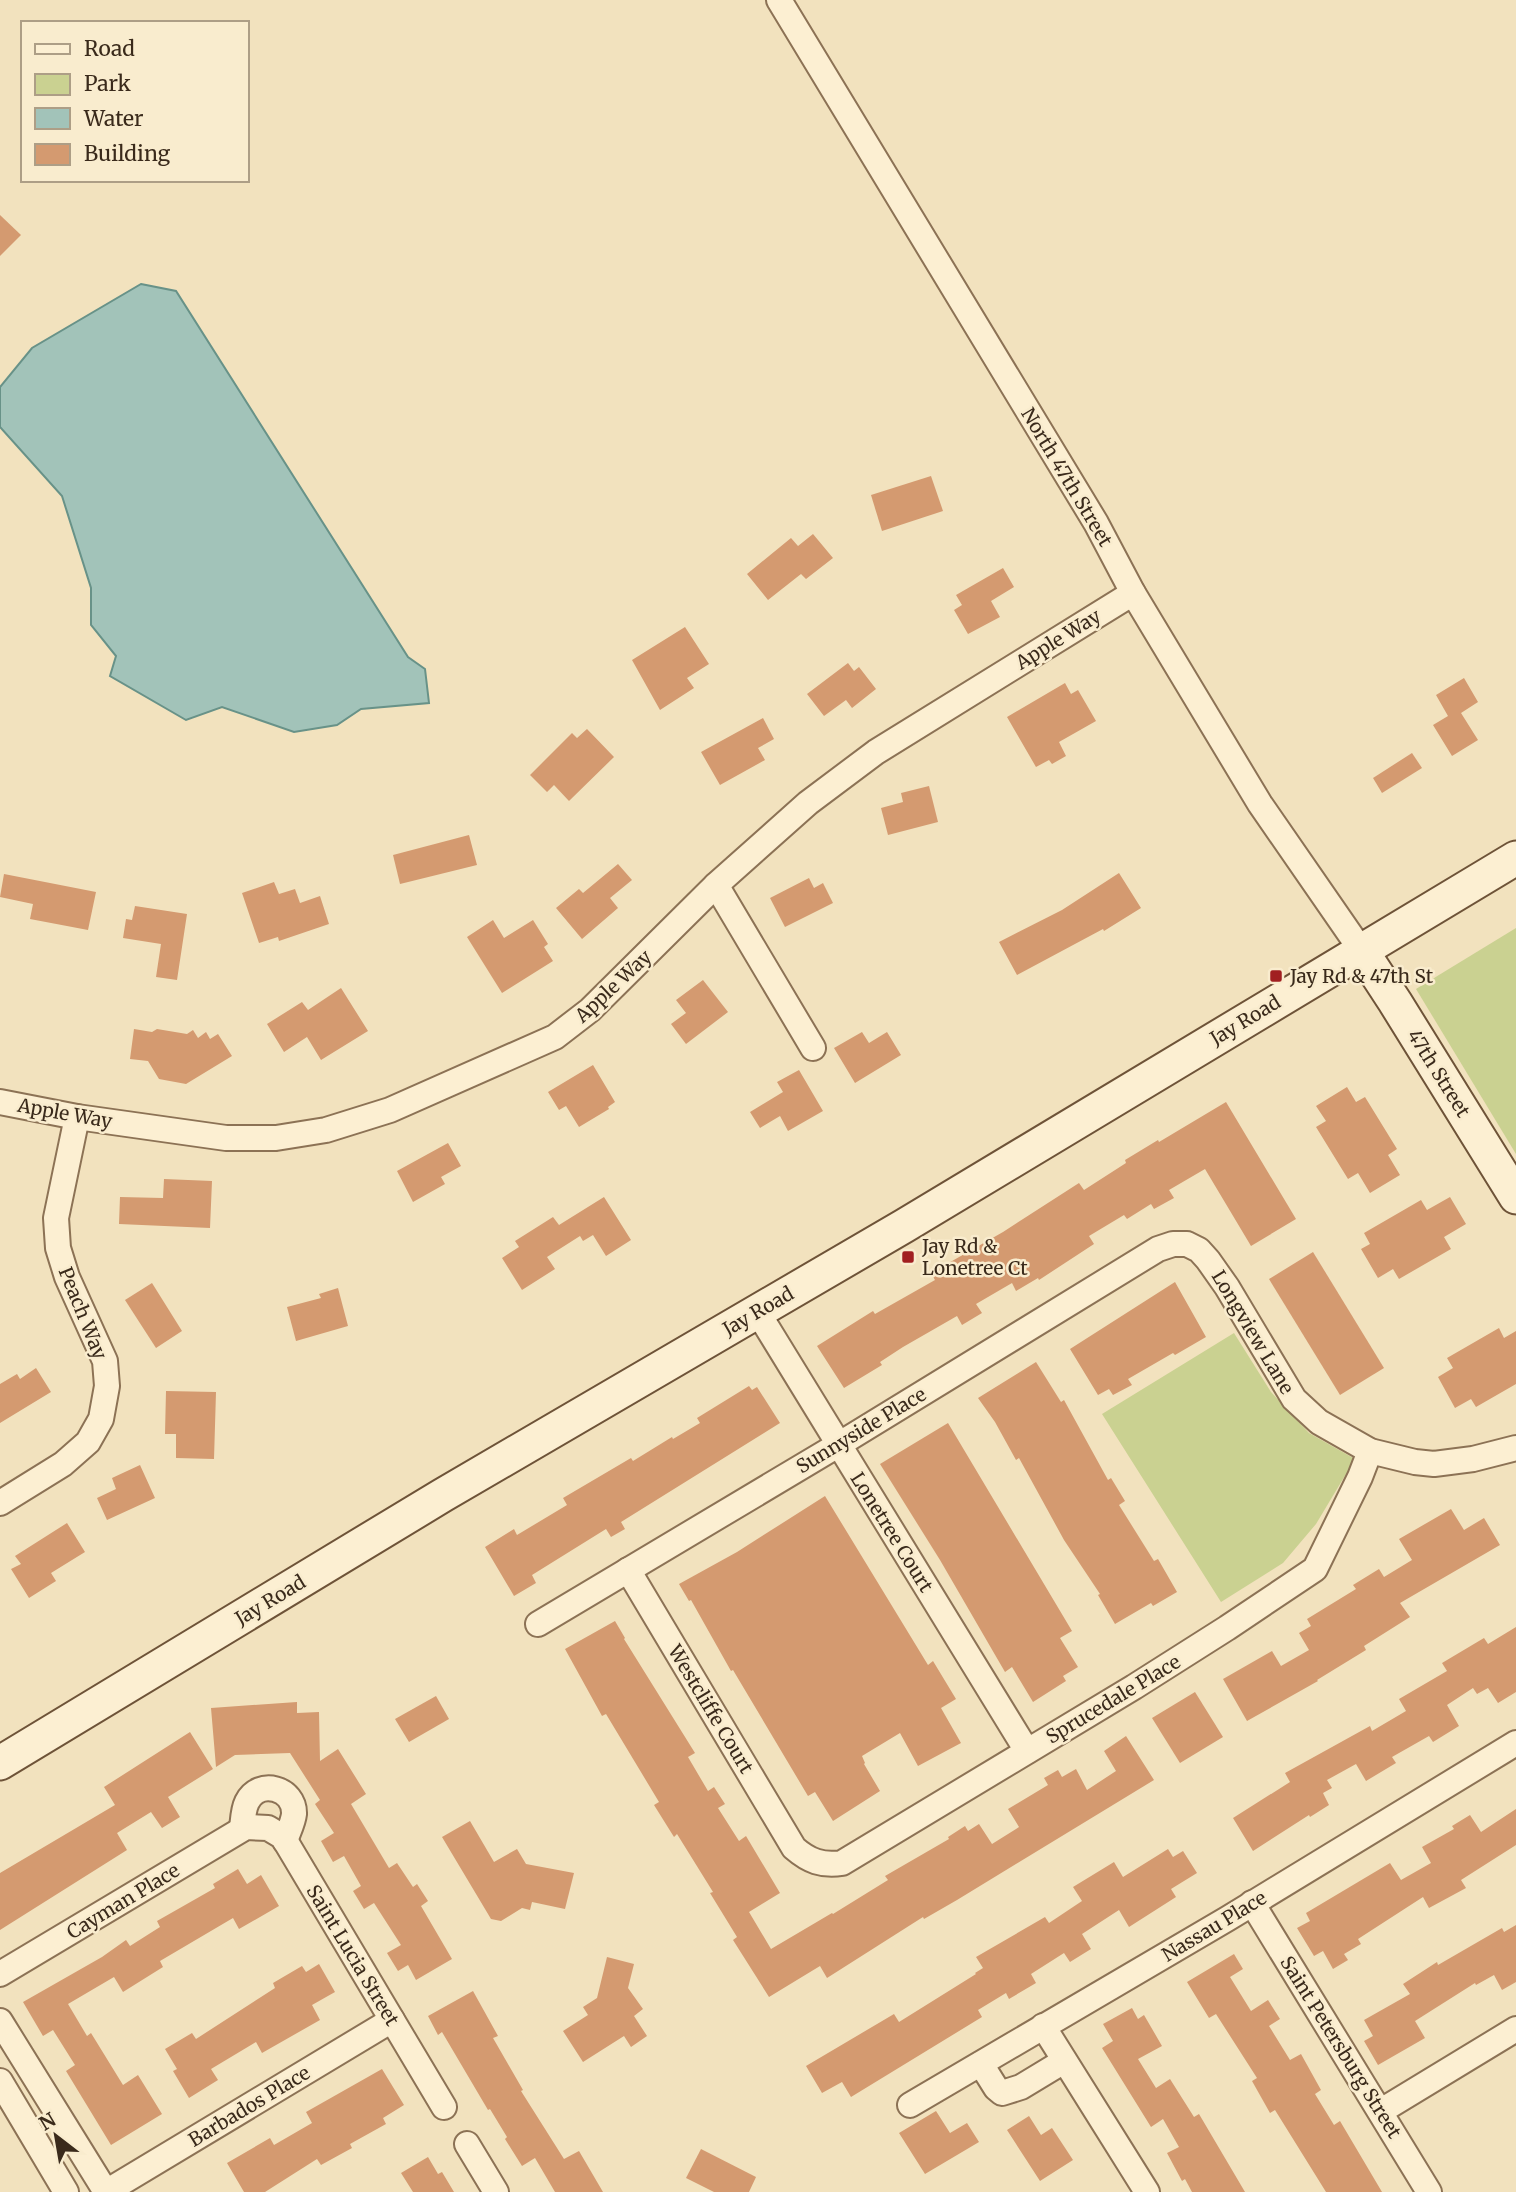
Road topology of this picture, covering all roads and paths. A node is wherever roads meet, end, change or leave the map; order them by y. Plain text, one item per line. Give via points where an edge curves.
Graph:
1 (779, 0) edge
2 (1133, 593) junction
3 (1516, 858) edge
4 (716, 885) junction
5 (1361, 950) junction
6 (813, 1048) dead end
7 (0, 1102) edge
8 (77, 1117) junction
9 (1516, 1197) edge
10 (1187, 1244) joint
11 (757, 1311) junction
12 (838, 1444) junction
13 (1516, 1448) edge
14 (1370, 1451) junction
15 (0, 1503) edge
16 (628, 1570) junction
17 (538, 1624) dead end
18 (1516, 1743) edge
19 (1027, 1751) junction
20 (0, 1763) edge
21 (244, 1828) junction
22 (285, 1841) junction
23 (794, 1848) joint
24 (1252, 1903) junction
25 (0, 1975) edge
26 (0, 2021) edge
27 (392, 2021) junction
28 (1043, 2026) junction
29 (1516, 2029) edge
30 (1064, 2061) junction
31 (981, 2064) junction
32 (0, 2081) edge
33 (910, 2105) dead end
34 (444, 2107) dead end
35 (1381, 2111) junction
36 (467, 2144) dead end
37 (66, 2192) edge
38 (106, 2192) edge
39 (496, 2192) edge
40 (1147, 2192) edge
41 (1429, 2192) edge

1 - 2 street, North 47th Street via 1096,523
2 - 4 street, Apple Way via 876,752 808,803
2 - 5 street, North 47th Street via 1260,804
3 - 5 street, Jay Road
4 - 6 street
4 - 8 street, Apple Way via 590,1010 555,1037 390,1110 326,1130 276,1138 226,1138
5 - 9 street, 47th Street
5 - 11 street, Jay Road
7 - 8 street, Apple Way
8 - 15 street, Peach Way via 56,1218 58,1248 105,1361 107,1386 100,1419 88,1441 64,1464
10 - 12 street, Sunnyside Place via 1158,1249
10 - 14 street, Longview Lane via 1199,1250 1227,1287 1294,1399 1319,1422
11 - 12 street, Lonetree Court
11 - 20 street, Jay Road
12 - 16 street, Sunnyside Place
12 - 19 street, Lonetree Court
13 - 14 street, Longview Lane via 1434,1464
14 - 19 street, Sprucedale Place via 1315,1569
16 - 17 street, Sunnyside Place
16 - 23 street, Westcliffe Court
18 - 24 street, Nassau Place
19 - 23 street, Sprucedale Place via 842,1863 817,1862
21 - 22 street via 268,1828
21 - 22 street via 251,1796 268,1787 278,1789 292,1802 294,1812
21 - 25 street, Cayman Place
22 - 27 street, Saint Lucia Street
24 - 28 street, Nassau Place
24 - 35 street, Saint Petersburg Street
26 - 38 street
27 - 34 street, Saint Lucia Street
27 - 38 street, Barbados Place
28 - 30 street
28 - 31 street, Nassau Place
29 - 35 street
30 - 31 street via 1002,2093
30 - 40 street
31 - 33 street, Nassau Place
32 - 37 street
35 - 41 street, Saint Petersburg Street
36 - 39 street

